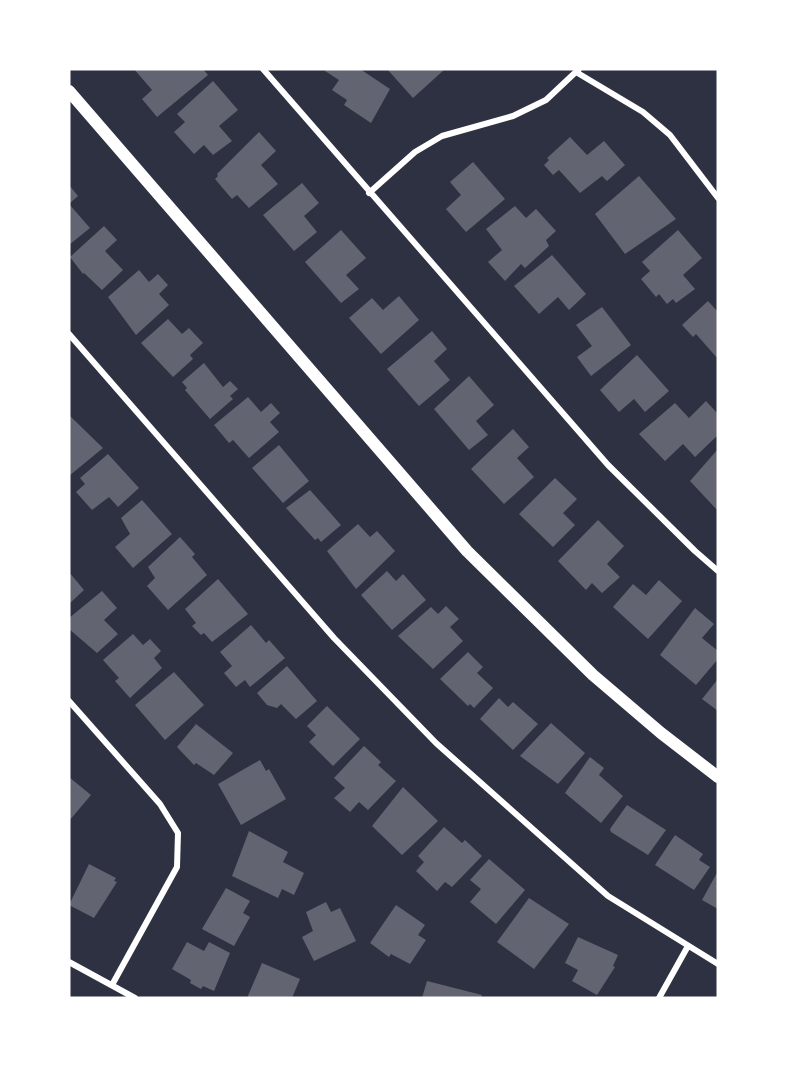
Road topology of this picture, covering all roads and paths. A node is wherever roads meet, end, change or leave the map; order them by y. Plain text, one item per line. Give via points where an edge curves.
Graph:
1 (262, 69) edge
2 (577, 71) edge
3 (69, 91) edge
4 (369, 193) junction
5 (718, 198) edge
6 (69, 334) edge
7 (718, 571) edge
8 (69, 701) edge
9 (718, 777) edge
10 (688, 946) junction
11 (69, 962) edge
12 (718, 964) edge
13 (112, 985) junction
14 (135, 998) edge
15 (659, 998) edge

1 - 4 street
2 - 4 street via 546,100 513,116 442,136
2 - 5 street via 643,111 670,135
3 - 9 main road via 467,551 593,675
4 - 7 street via 608,465
6 - 10 street via 334,638 436,742 608,896
8 - 13 street via 160,804 178,832 177,867
10 - 12 street
10 - 15 street
11 - 13 street
13 - 14 street

